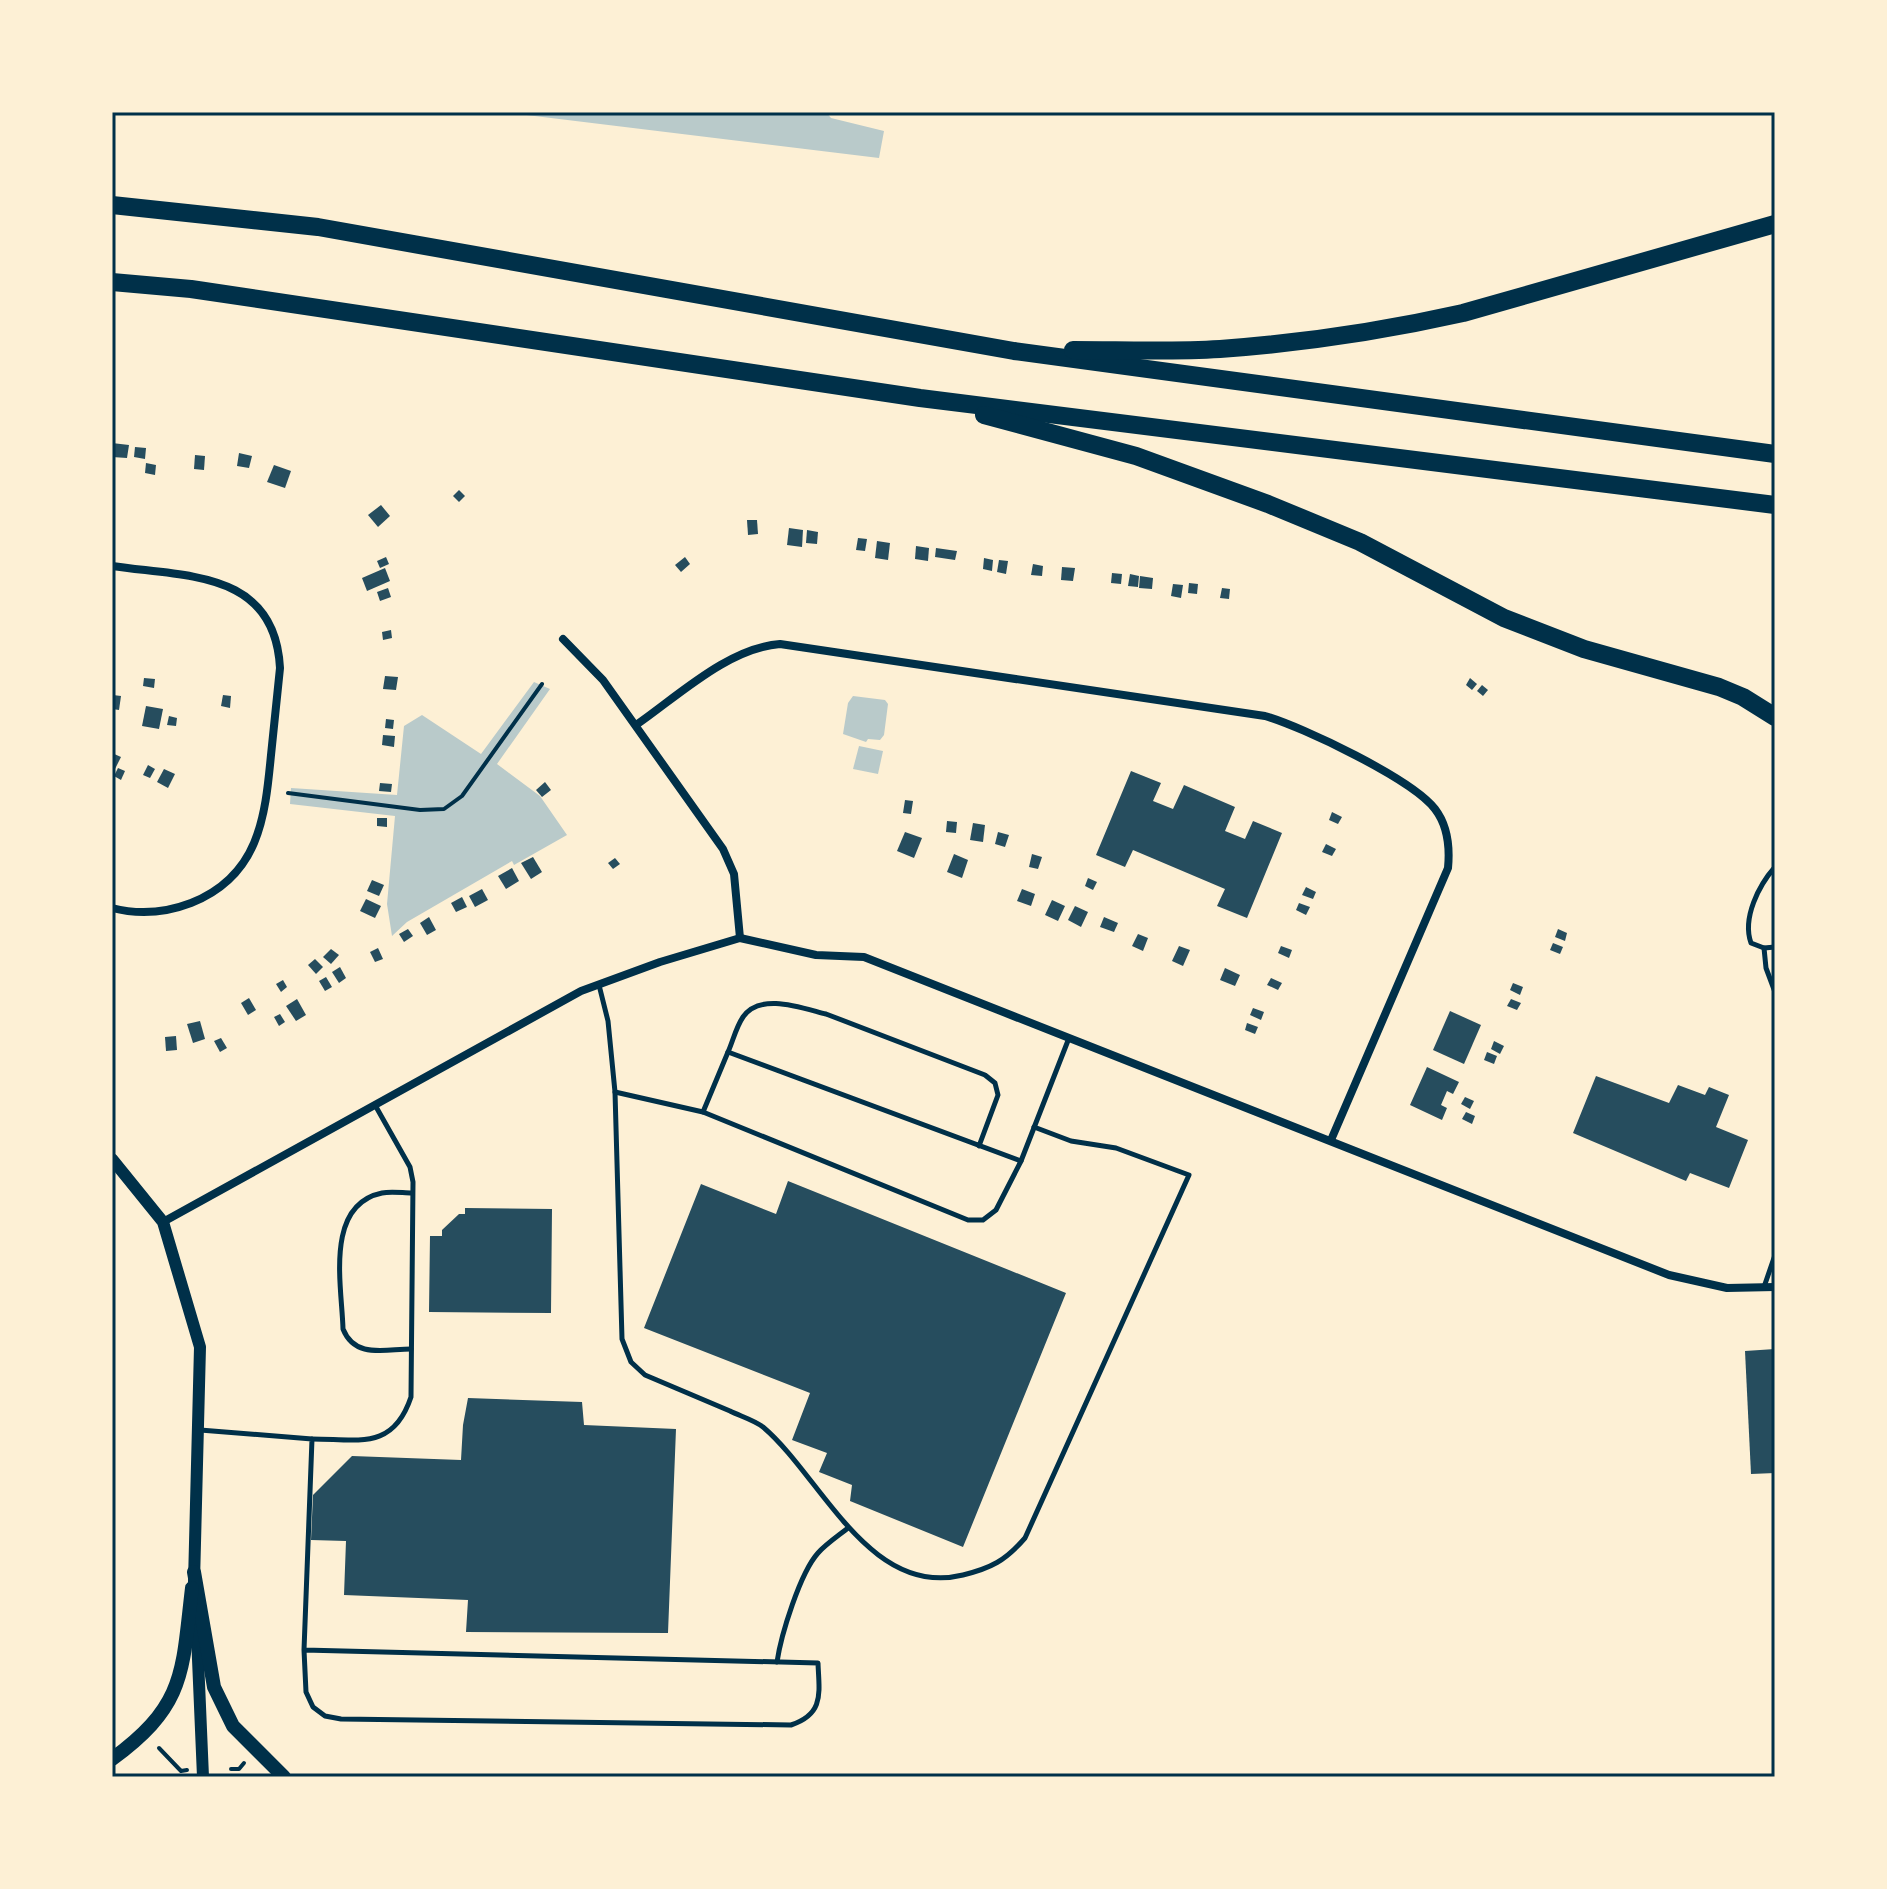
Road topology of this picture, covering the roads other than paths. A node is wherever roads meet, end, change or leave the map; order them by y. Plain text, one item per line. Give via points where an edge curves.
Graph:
1 (112, 205) edge
2 (1775, 224) edge
3 (112, 282) edge
4 (1014, 351) junction
5 (920, 398) junction
6 (1775, 454) edge
7 (1775, 505) edge
8 (112, 566) edge
9 (563, 639) dead end
10 (1775, 717) edge
11 (636, 725) junction
12 (1775, 867) edge
13 (112, 908) edge
14 (740, 938) junction
15 (1775, 947) edge
16 (1764, 948) junction
17 (599, 984) junction
18 (1775, 992) edge
19 (1069, 1037) junction
20 (728, 1052) junction
21 (615, 1092) junction
22 (375, 1105) junction
23 (703, 1112) junction
24 (1034, 1127) junction
25 (1331, 1140) junction
26 (979, 1146) junction
27 (112, 1159) edge
28 (1021, 1161) junction
29 (412, 1193) junction
30 (163, 1222) junction
31 (1775, 1255) edge
32 (1764, 1287) junction
33 (1775, 1287) edge
34 (411, 1349) junction
35 (198, 1430) junction
36 (312, 1439) junction
37 (848, 1528) junction
38 (194, 1572) junction
39 (304, 1650) junction
40 (777, 1662) junction
41 (112, 1759) edge
42 (203, 1777) edge
43 (284, 1777) edge

1 - 4 highway via 318,227
2 - 4 highway via 1411,325 1218,349
3 - 5 highway via 191,289
4 - 6 highway
5 - 7 highway
5 - 10 highway via 1136,456 1268,504 1360,542 1504,618 1584,649 1719,687
8 - 13 street via 218,582 243,593 270,624 280,668 266,803 246,859 213,892 181,906 146,913
9 - 11 street
11 - 14 street via 730,862
11 - 25 street via 727,661 754,648 780,644 1265,716 1405,782 1427,800 1443,824 1448,868
12 - 16 lane via 1763,881 1748,922 1751,943
14 - 17 street
14 - 19 street via 816,955 864,957
15 - 16 lane
16 - 18 lane
17 - 21 lane
17 - 22 street
19 - 24 lane
19 - 25 street
20 - 23 lane
20 - 26 lane
20 - 26 lane via 741,1018 760,1004 826,1014 995,1083 998,1095
21 - 23 lane
21 - 37 lane via 622,1339 631,1362 645,1375 761,1425
22 - 29 lane via 410,1167
22 - 30 street
23 - 28 lane via 968,1220 983,1220 996,1210
24 - 28 lane
24 - 37 lane via 1071,1141 1116,1148 1189,1175 1025,1538 991,1568 930,1576 881,1558
25 - 32 street via 1669,1275 1727,1288
26 - 28 lane
27 - 30 street
29 - 34 lane
29 - 34 lane via 374,1195 349,1216 340,1238 343,1329 348,1341 368,1350
30 - 35 street via 200,1347
31 - 32 lane
32 - 33 street
34 - 36 lane via 411,1397 395,1428 373,1440
35 - 36 lane
35 - 38 street
36 - 39 lane
37 - 40 lane via 817,1554 786,1623
38 - 41 main road via 182,1669 169,1705 139,1740
38 - 42 street
38 - 43 main road via 214,1687 233,1726
39 - 40 lane
39 - 40 lane via 306,1692 313,1707 341,1719 791,1725 804,1721 819,1700 818,1663

